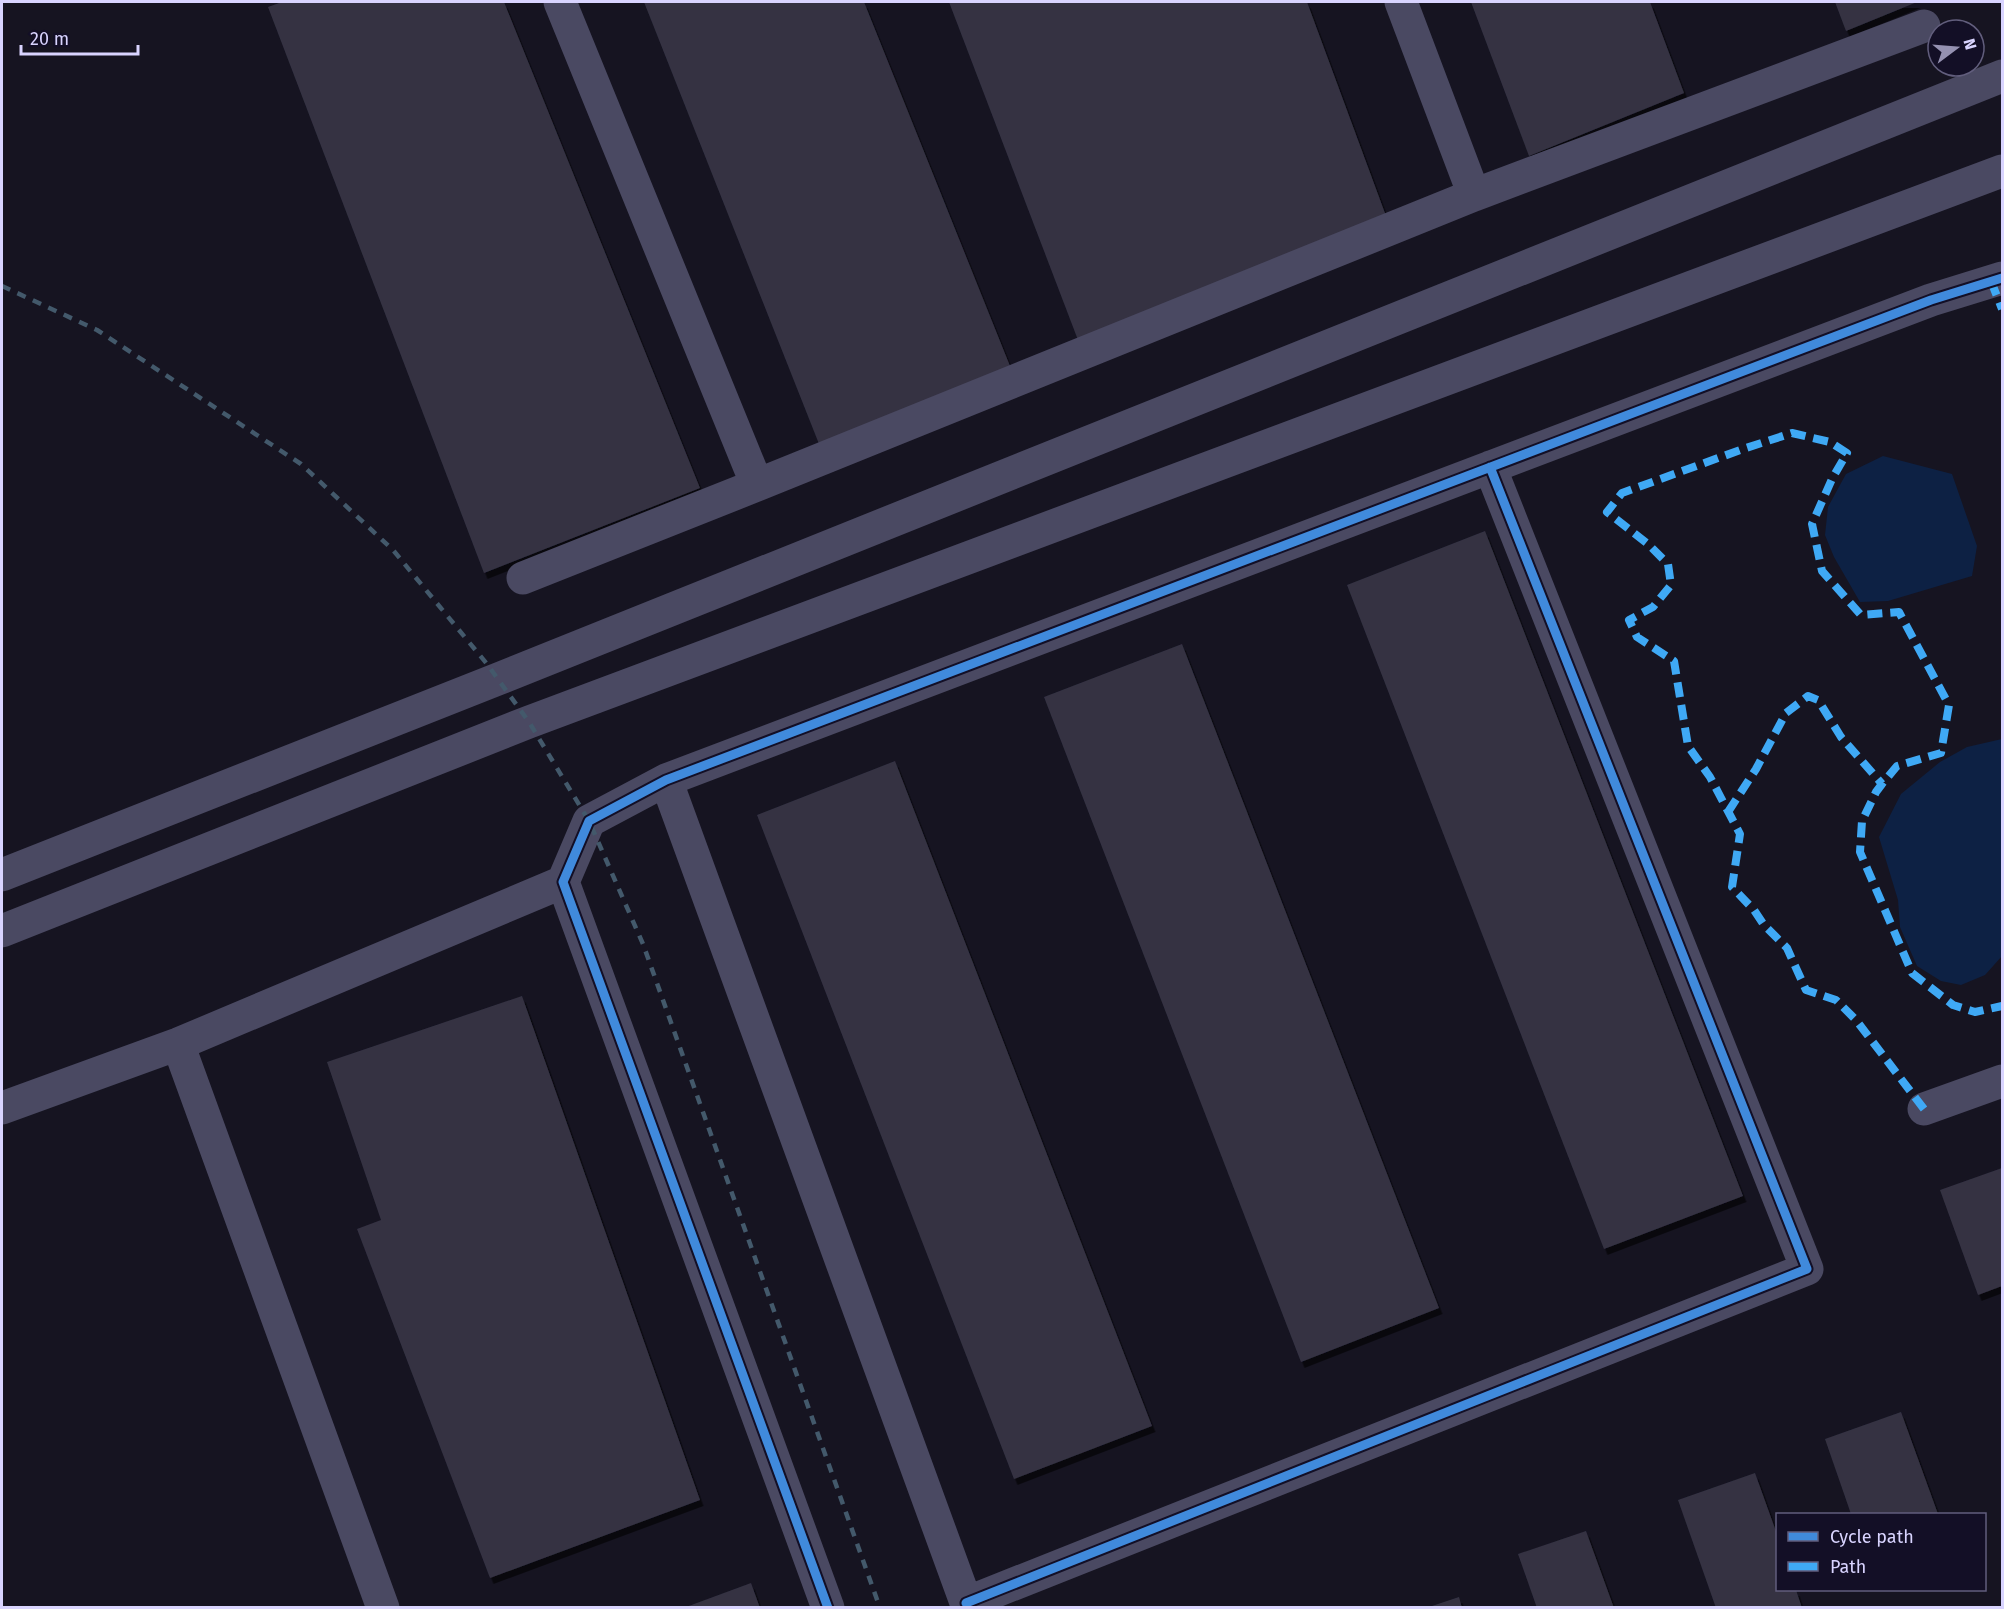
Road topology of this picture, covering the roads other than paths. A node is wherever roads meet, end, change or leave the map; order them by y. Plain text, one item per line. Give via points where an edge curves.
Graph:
1 (560, 2) edge
2 (1401, 2) edge
3 (1924, 26) dead end
4 (2002, 76) edge
5 (2002, 171) edge
6 (1474, 195) junction
7 (2002, 278) edge
8 (1490, 468) junction
9 (757, 485) junction
10 (523, 578) dead end
11 (666, 780) junction
12 (2, 875) edge
13 (563, 882) junction
14 (2, 931) edge
15 (178, 1044) junction
16 (2002, 1081) edge
17 (2, 1108) edge
18 (1924, 1109) dead end
19 (967, 1605) edge
20 (383, 1608) edge
21 (828, 1608) edge

1 - 9 street
2 - 6 street
3 - 6 street
4 - 12 street
5 - 14 street via 529,722
6 - 9 street
7 - 8 street via 1931,300
8 - 11 street
8 - 19 street via 1807,1269
9 - 10 street
11 - 13 street via 589,821
11 - 19 street
13 - 15 street
13 - 21 street
15 - 17 street
15 - 20 street
16 - 18 street

